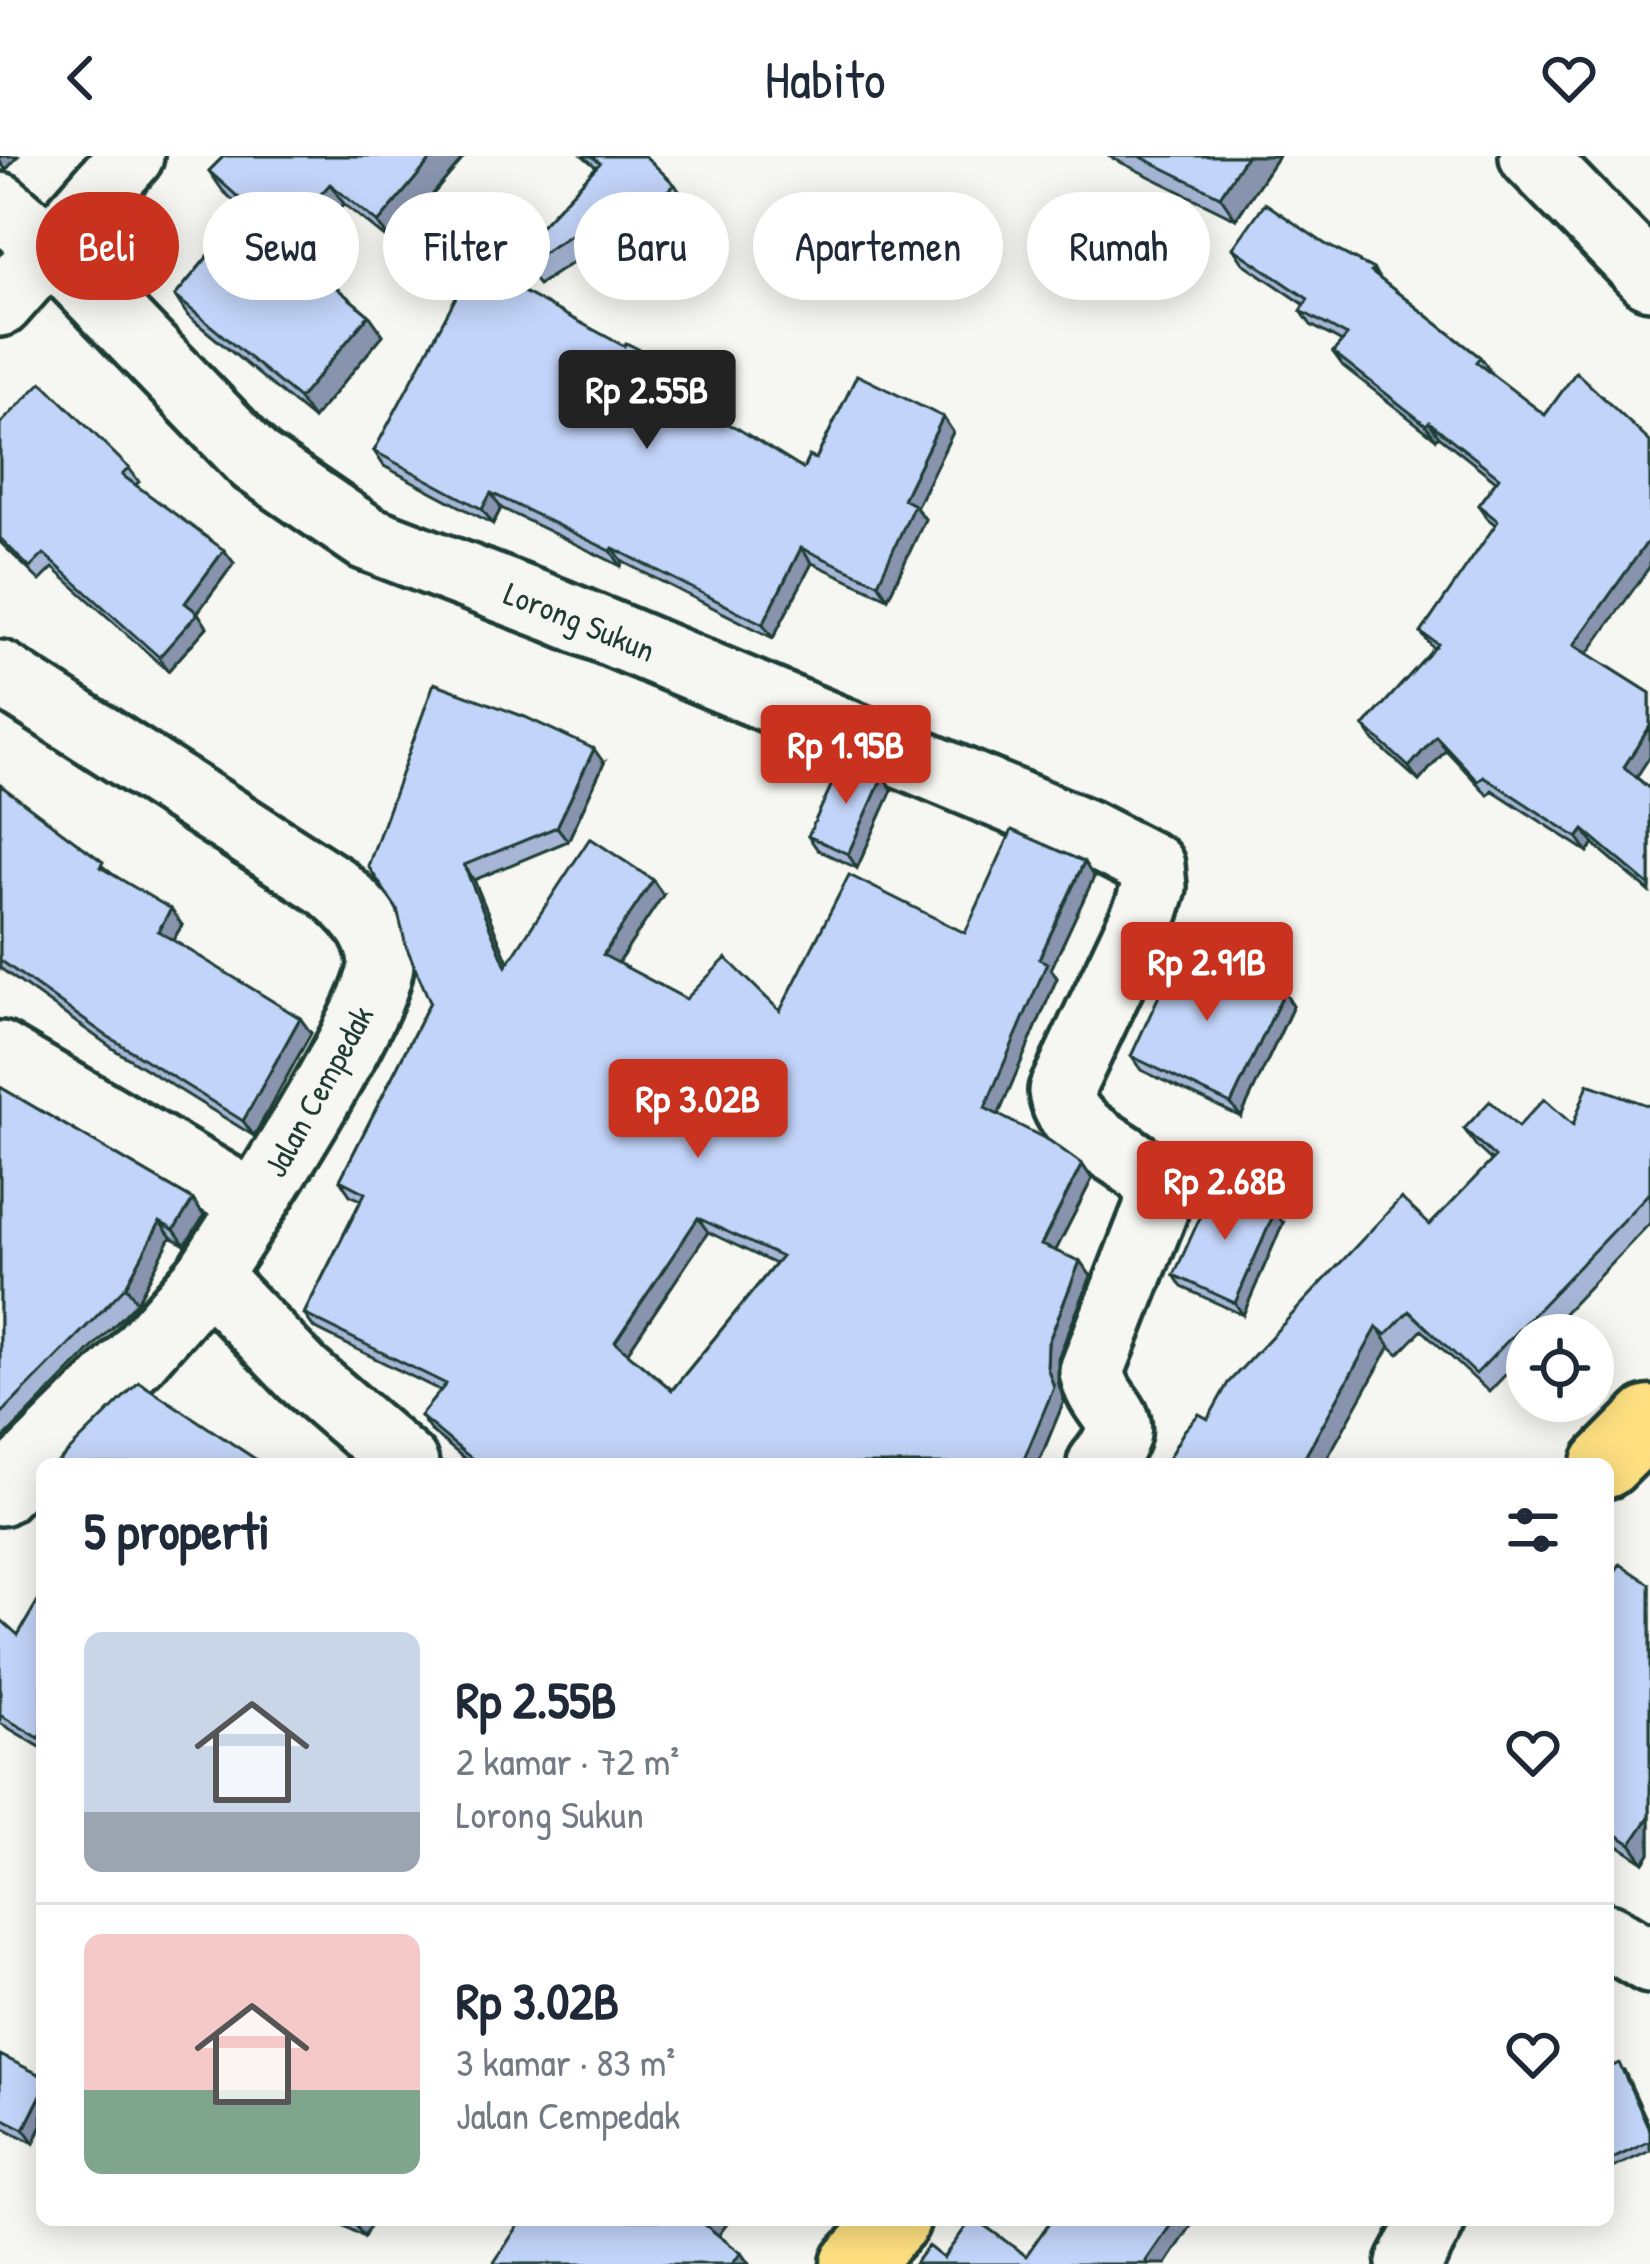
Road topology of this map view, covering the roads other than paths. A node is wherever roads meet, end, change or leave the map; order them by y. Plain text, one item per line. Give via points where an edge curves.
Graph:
1 (130, 156) edge
2 (1532, 156) edge
3 (98, 192) edge
4 (0, 205) edge
5 (36, 236) edge
6 (36, 262) edge
7 (1646, 262) edge
8 (100, 300) edge
9 (0, 304) edge
10 (0, 673) edge
11 (0, 1054) edge
12 (254, 1204) junction
13 (208, 1276) junction
14 (1650, 1420) edge
15 (399, 1458) edge
16 (1105, 1458) edge
17 (1612, 1458) edge
18 (0, 1493) edge
19 (1614, 1940) edge
20 (1650, 1961) edge
21 (890, 2226) edge
22 (1429, 2226) edge
23 (855, 2264) edge
24 (1409, 2264) edge

1 - 3 street
2 - 7 street
4 - 5 street
6 - 9 street
8 - 16 street, Lorong Sukun via 256,462 367,538 1152,866 1147,909 1061,1090 1070,1114 1140,1169 1158,1194 1092,1372 1120,1429
10 - 12 street, Jalan Cempedak via 332,887 377,939 382,968 370,1002
11 - 12 street
12 - 13 street, Jalan Cempedak
13 - 15 street via 303,1375
13 - 18 street, Jalan Cempedak
14 - 17 main road
19 - 20 street
21 - 23 main road
22 - 24 street

